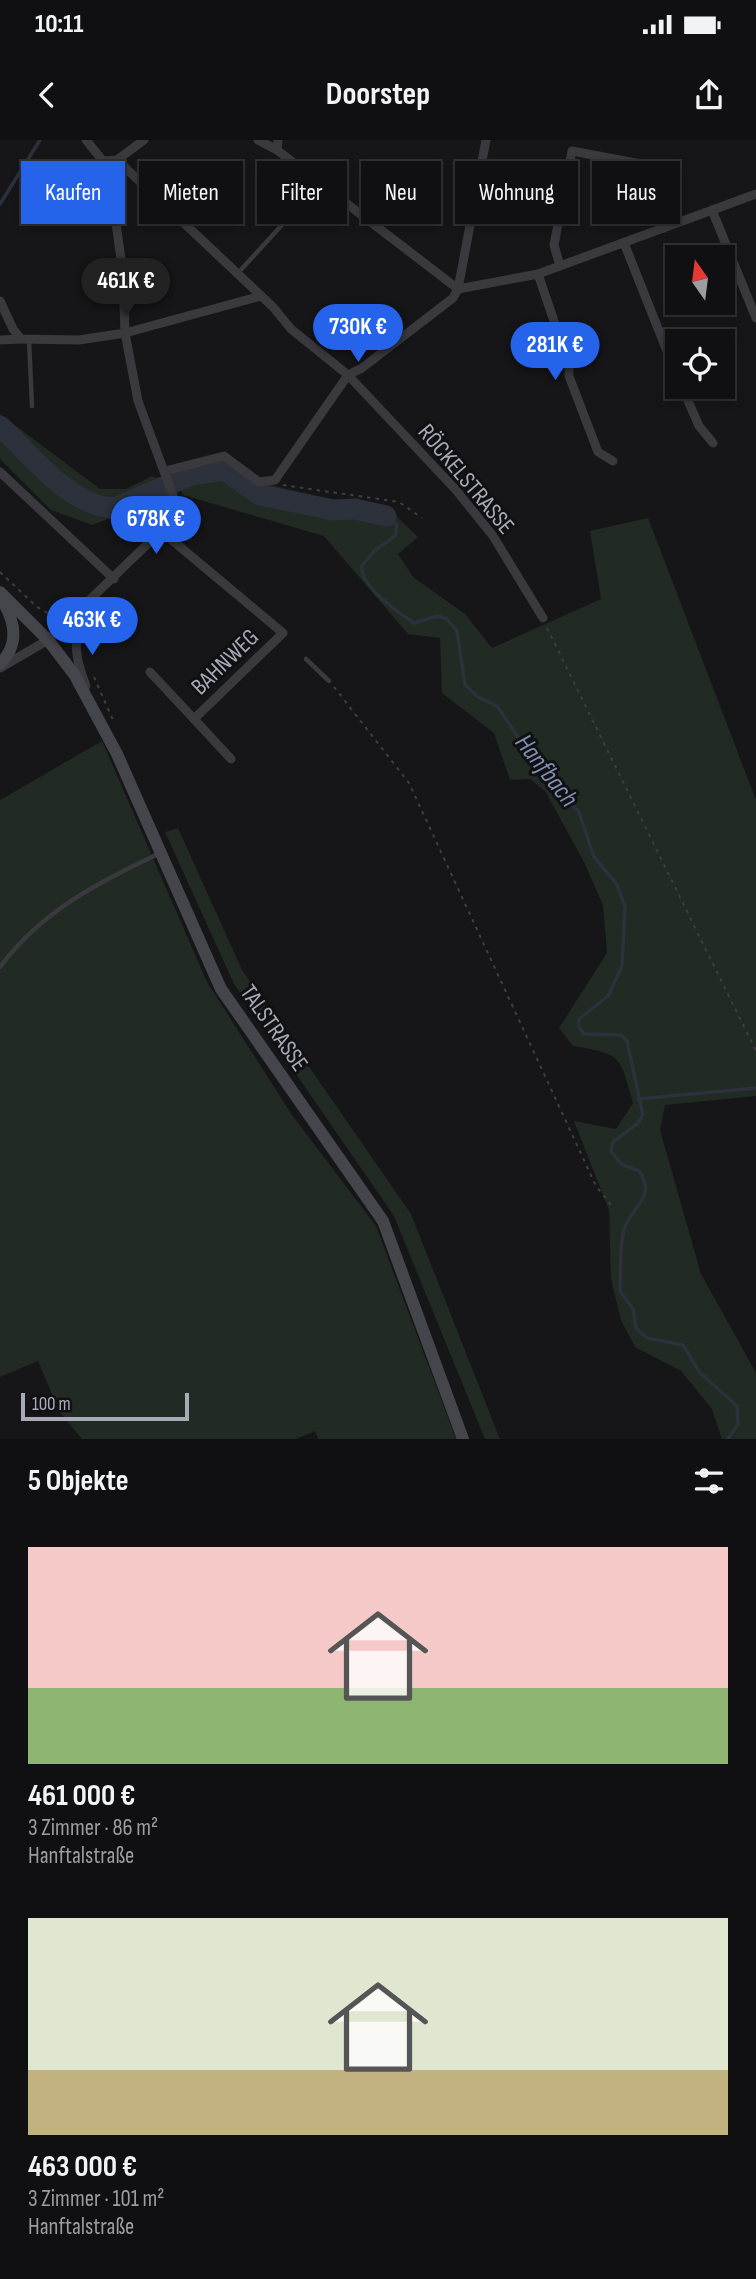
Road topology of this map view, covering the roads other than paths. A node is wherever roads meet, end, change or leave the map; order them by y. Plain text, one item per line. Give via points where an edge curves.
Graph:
1 (86, 140) edge
2 (144, 140) edge
3 (258, 140) edge
4 (486, 140) edge
5 (278, 145) edge
6 (117, 160) junction
7 (103, 161) joint
8 (756, 194) edge
9 (712, 210) junction
10 (114, 224) edge
11 (282, 224) edge
12 (664, 228) junction
13 (624, 243) junction
14 (560, 266) junction
15 (237, 274) junction
16 (538, 274) junction
17 (458, 289) junction
18 (261, 296) junction
19 (0, 301) edge
20 (753, 302) edge
21 (756, 318) edge
22 (125, 333) junction
23 (25, 339) junction
24 (0, 340) edge
25 (665, 346) edge
26 (348, 375) junction
27 (687, 399) edge
28 (32, 406) dead end
29 (713, 443) dead end
30 (613, 461) dead end
31 (0, 472) edge
32 (167, 475) junction
33 (161, 531) junction
34 (114, 579) junction
35 (0, 595) edge
36 (89, 602) junction
37 (542, 618) road end
38 (48, 640) junction
39 (306, 659) dead end
40 (0, 666) edge
41 (150, 672) dead end
42 (329, 681) road end
43 (96, 713) junction
44 (194, 719) junction
45 (231, 759) dead end
46 (161, 853) junction
47 (0, 967) edge
48 (463, 1439) edge

1 - 7 street
2 - 6 street
3 - 5 street
4 - 17 street
5 - 17 street
6 - 7 street
6 - 15 street, RÖCKELSTRASSE
8 - 9 street
9 - 12 street
9 - 20 street
10 - 22 street via 123,274
11 - 15 lane
12 - 13 street
12 - 14 street via 673,170 572,151 554,246
13 - 14 street
13 - 25 street
14 - 16 street
15 - 18 street, RÖCKELSTRASSE
16 - 17 street
16 - 30 street via 597,452
17 - 26 street via 453,298
18 - 22 street
18 - 26 street, RÖCKELSTRASSE via 291,329
19 - 23 street via 12,329
20 - 21 street
22 - 23 street via 79,340
22 - 32 street via 138,401
23 - 24 street
23 - 28 lane
26 - 32 street via 275,480 258,482 224,456
26 - 37 street, RÖCKELSTRASSE via 493,536
27 - 29 street
31 - 34 street
32 - 33 street via 176,504 174,516
33 - 34 street
33 - 44 street, BAHNWEG via 283,634
34 - 36 street
35 - 38 main road, TALSTRASSE
35 - 40 main road via 15,635 11,653
36 - 38 street
36 - 43 street via 74,647
38 - 40 street
38 - 43 main road, TALSTRASSE
39 - 42 lane
41 - 44 street, BAHNWEG
43 - 46 main road, TALSTRASSE
44 - 45 street, BAHNWEG
46 - 47 lane via 42,919
46 - 48 main road, TALSTRASSE via 221,989 383,1221

